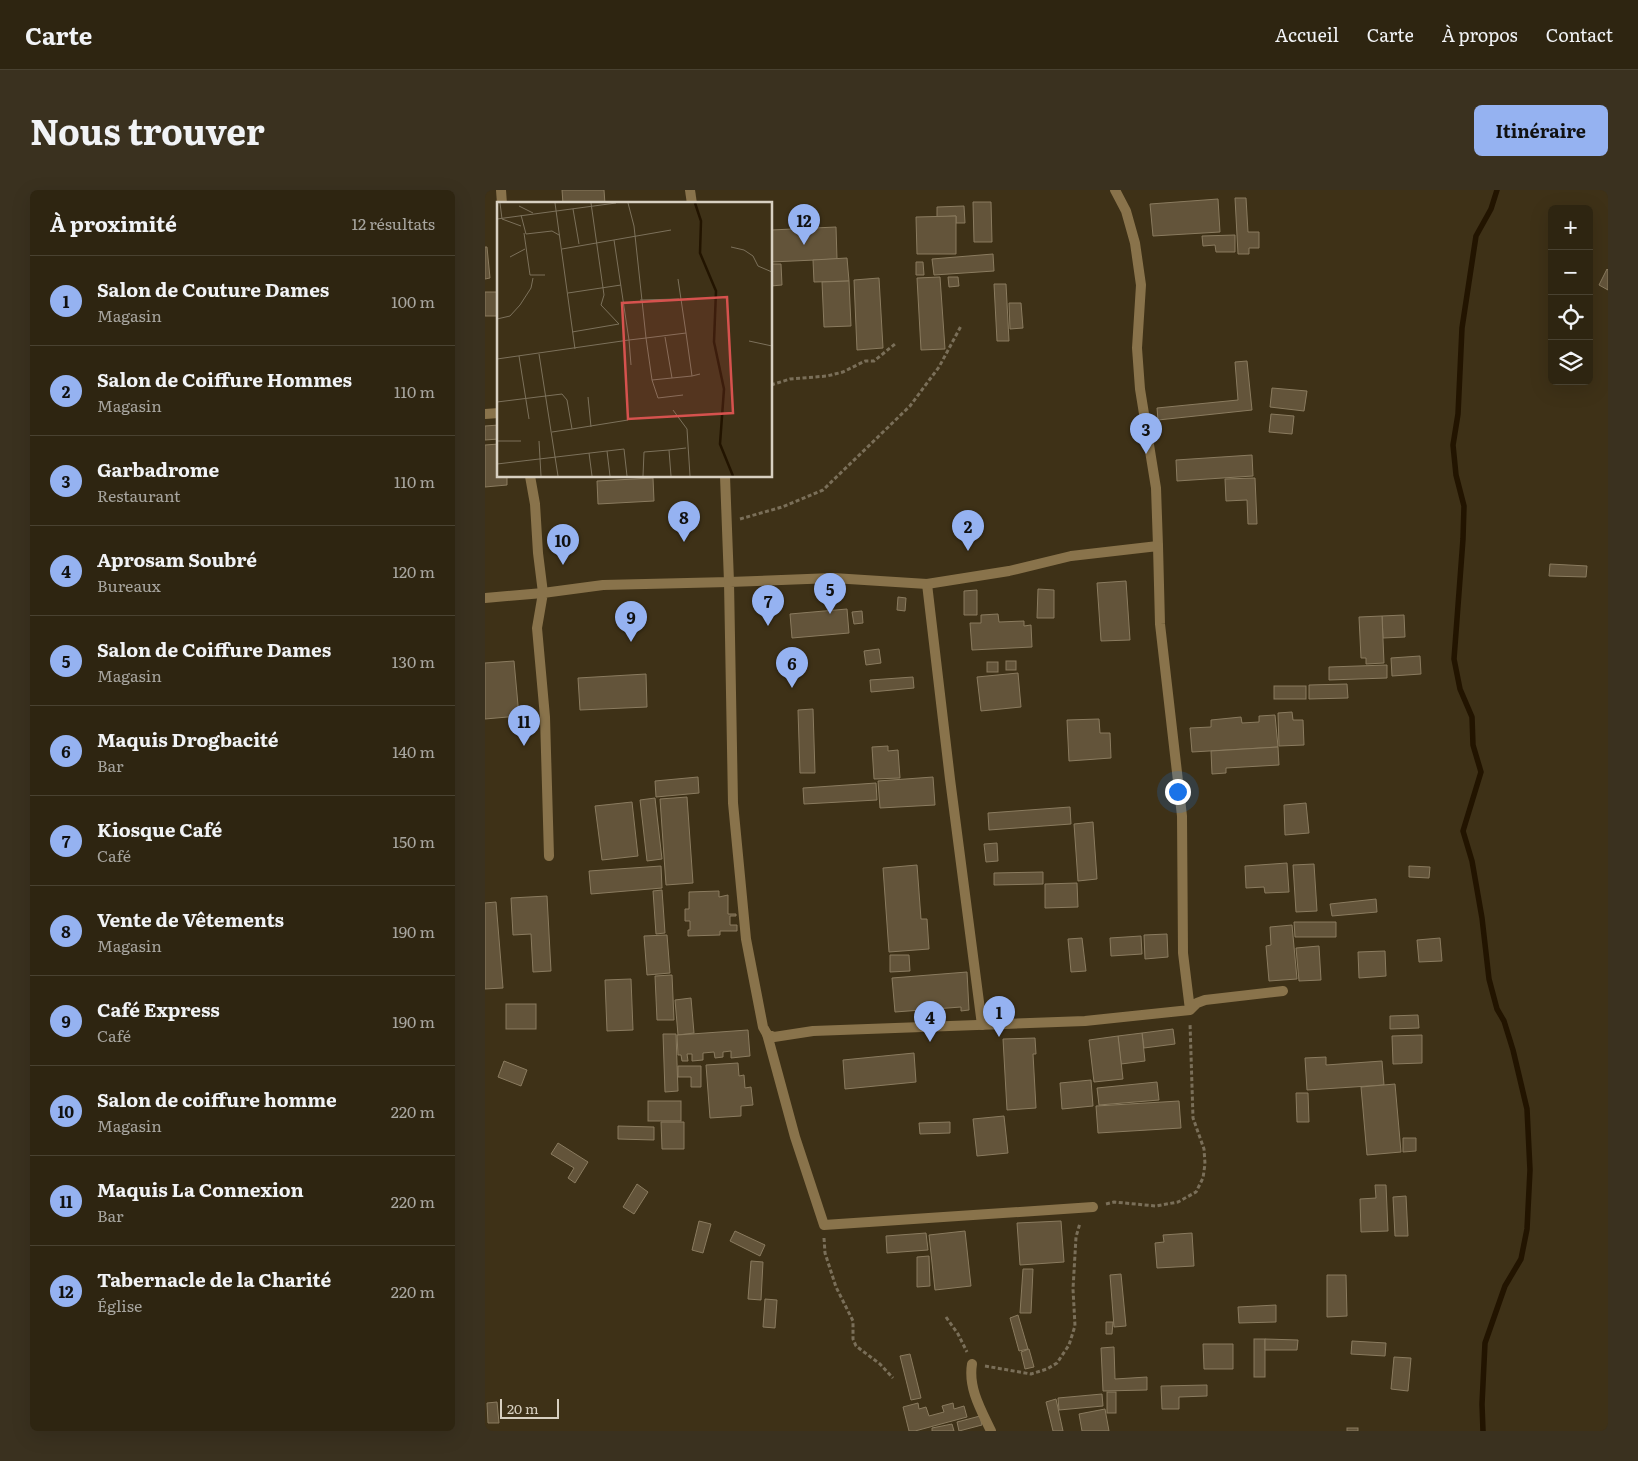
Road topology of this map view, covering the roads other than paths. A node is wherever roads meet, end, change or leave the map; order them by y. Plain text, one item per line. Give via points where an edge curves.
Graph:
1 (1115, 190) edge
2 (530, 478) edge
3 (725, 478) edge
4 (1158, 546) junction
5 (729, 582) junction
6 (927, 584) junction
7 (543, 592) junction
8 (485, 598) edge
9 (549, 856) dead end
10 (1283, 991) dead end
11 (1190, 1010) junction
12 (982, 1025) junction
13 (767, 1034) junction
14 (1093, 1207) road end
15 (972, 1364) road end
16 (991, 1431) edge

1 - 4 street via 1133,235 1141,285 1137,348 1140,390 1156,488
2 - 7 street
3 - 5 street
4 - 6 street via 1071,556 1009,571
4 - 11 street via 1160,624 1182,816 1183,953
5 - 6 street via 833,578
5 - 7 street via 603,585
5 - 13 street via 733,803 747,939
6 - 12 street
7 - 8 street
7 - 9 street via 537,628 545,717
10 - 11 street via 1205,1000
11 - 12 street via 1085,1021
12 - 13 street via 813,1031 774,1037
13 - 14 street via 795,1137 824,1225
15 - 16 street via 970,1375 975,1394

